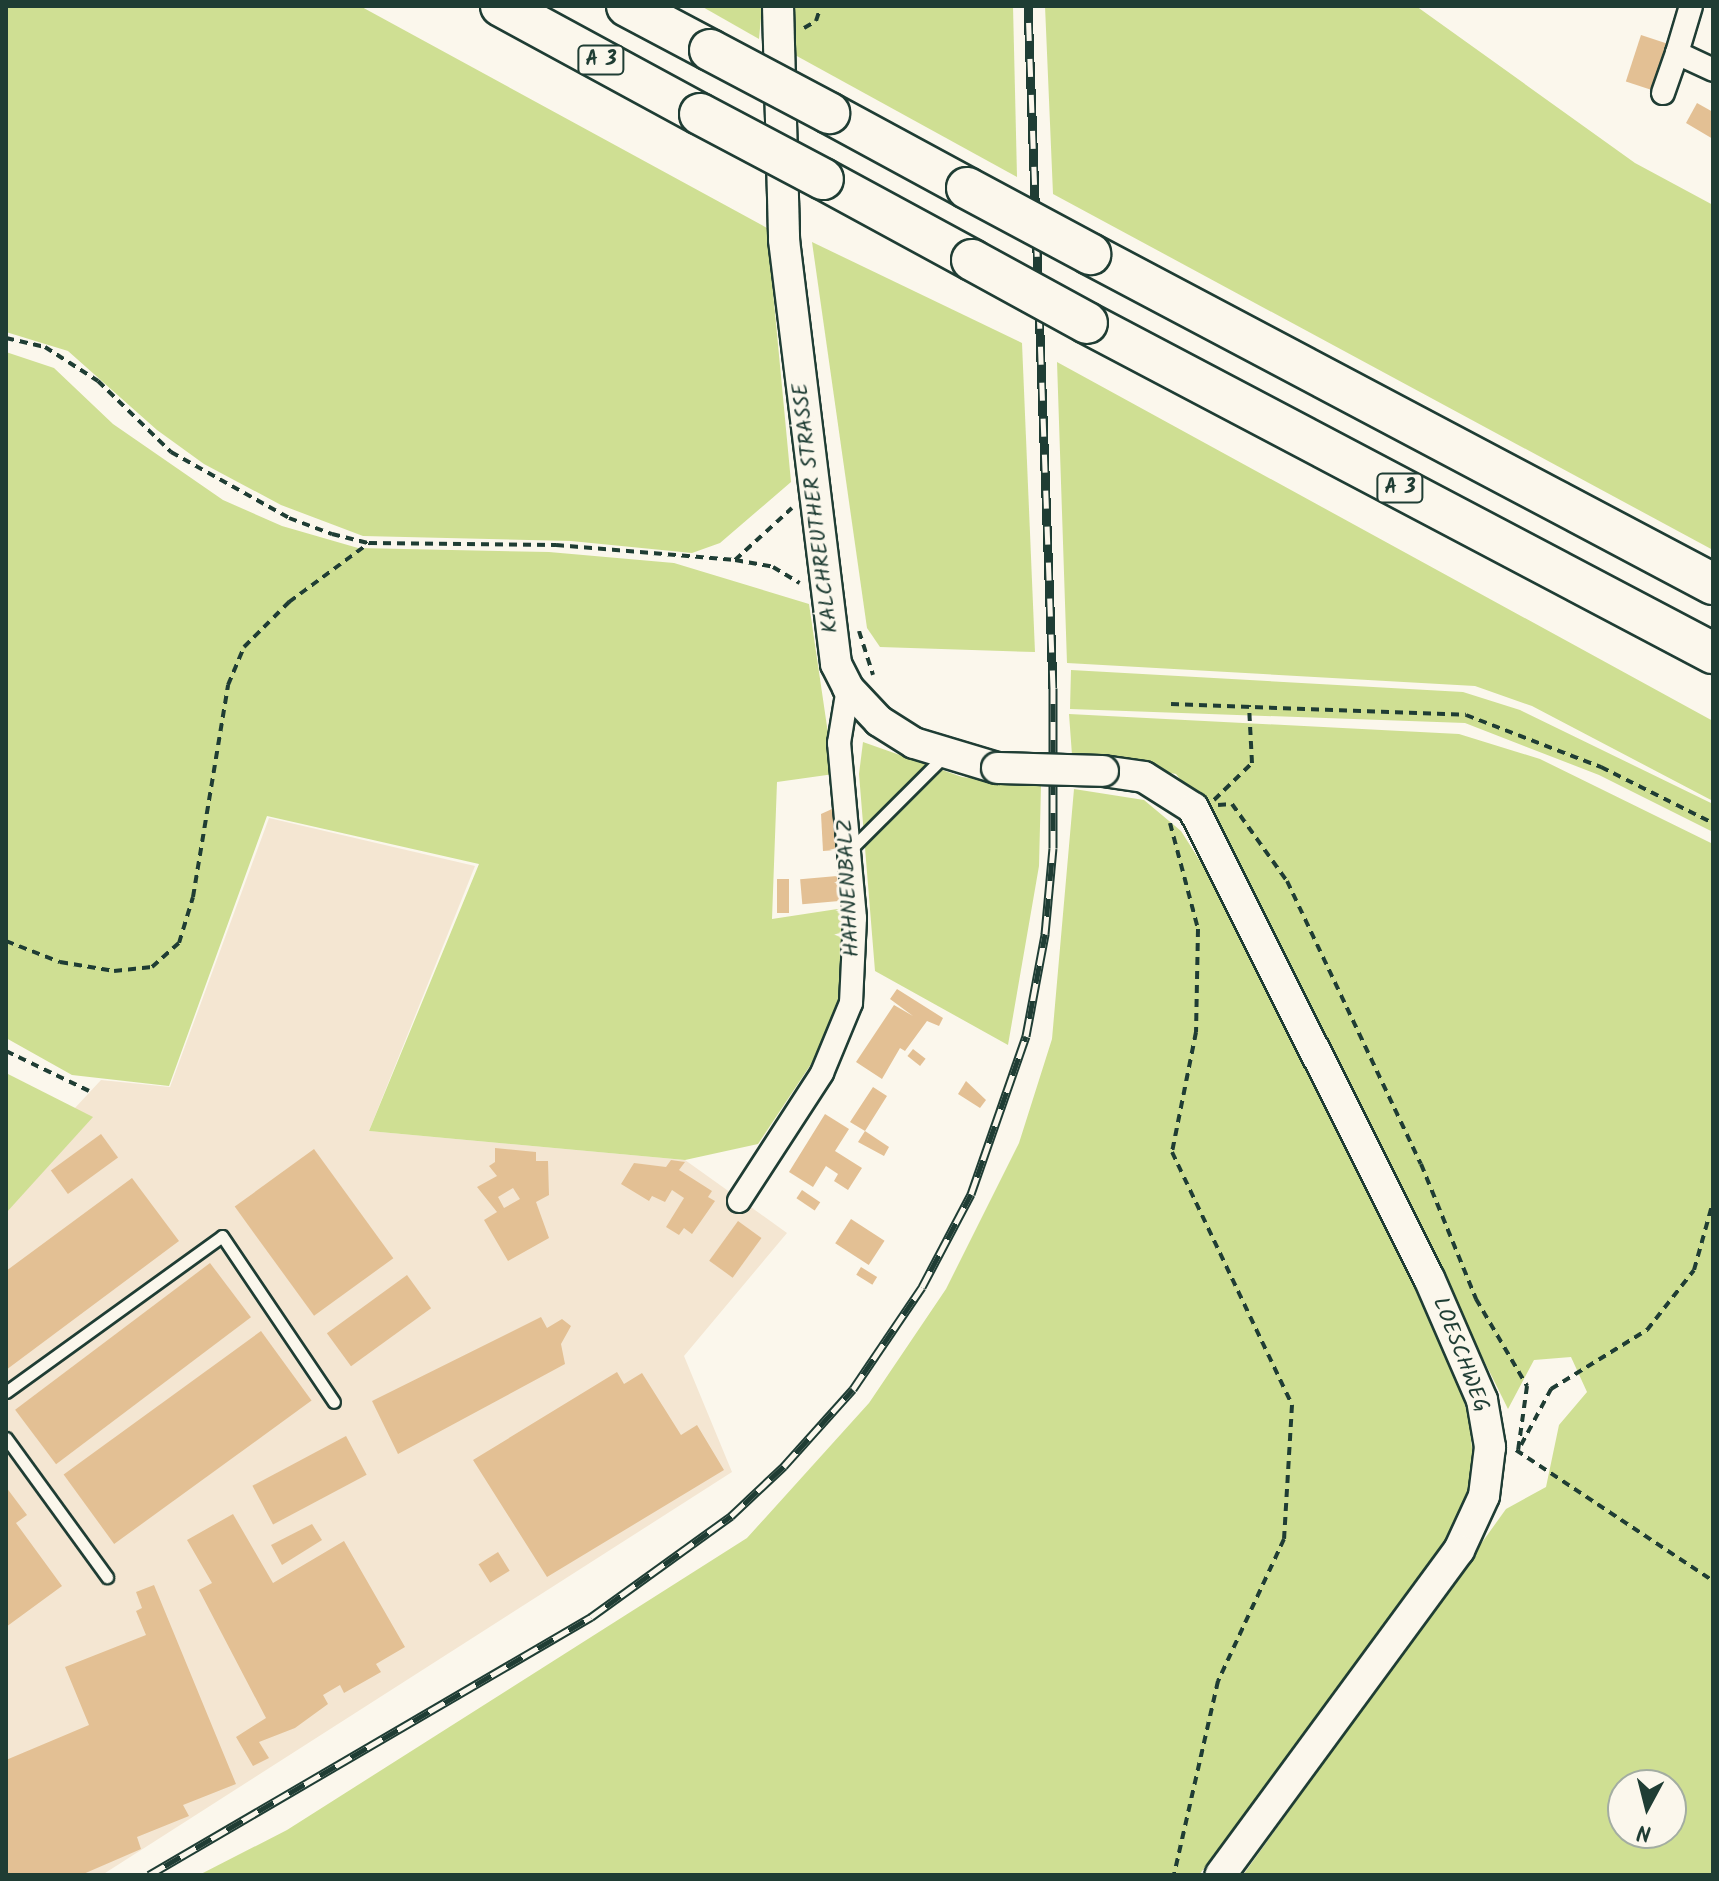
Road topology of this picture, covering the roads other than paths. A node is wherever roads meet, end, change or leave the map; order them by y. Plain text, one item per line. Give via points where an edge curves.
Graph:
1 (501, 6) edge
2 (627, 6) edge
3 (778, 6) edge
4 (1691, 6) edge
5 (1677, 53) junction
6 (1713, 70) edge
7 (1663, 93) dead end
8 (1713, 584) edge
9 (1713, 653) edge
10 (848, 688) junction
11 (946, 754) junction
12 (1193, 808) joint
13 (851, 849) junction
14 (739, 1201) dead end
15 (6, 1392) edge
16 (334, 1402) dead end
17 (6, 1438) edge
18 (107, 1577) dead end
19 (1220, 1875) edge

1 - 9 highway, A 3, bridge
2 - 8 highway, bridge
3 - 10 street, KALCHREUTHER STRASSE via 784,240 836,664
4 - 5 street
5 - 6 street
5 - 7 street
10 - 11 street, KALCHREUTHER STRASSE via 879,721 914,743
10 - 13 street, HAHNENBALZ via 839,743
11 - 12 street, KALCHREUTHER STRASSE, bridge via 997,768 1144,777
11 - 13 lane
12 - 19 street, LOESCHWEG via 1429,1278 1482,1400 1490,1447 1484,1496 1459,1550
13 - 14 street, HAHNENBALZ via 851,1003 822,1073
15 - 16 lane via 222,1236
17 - 18 lane

